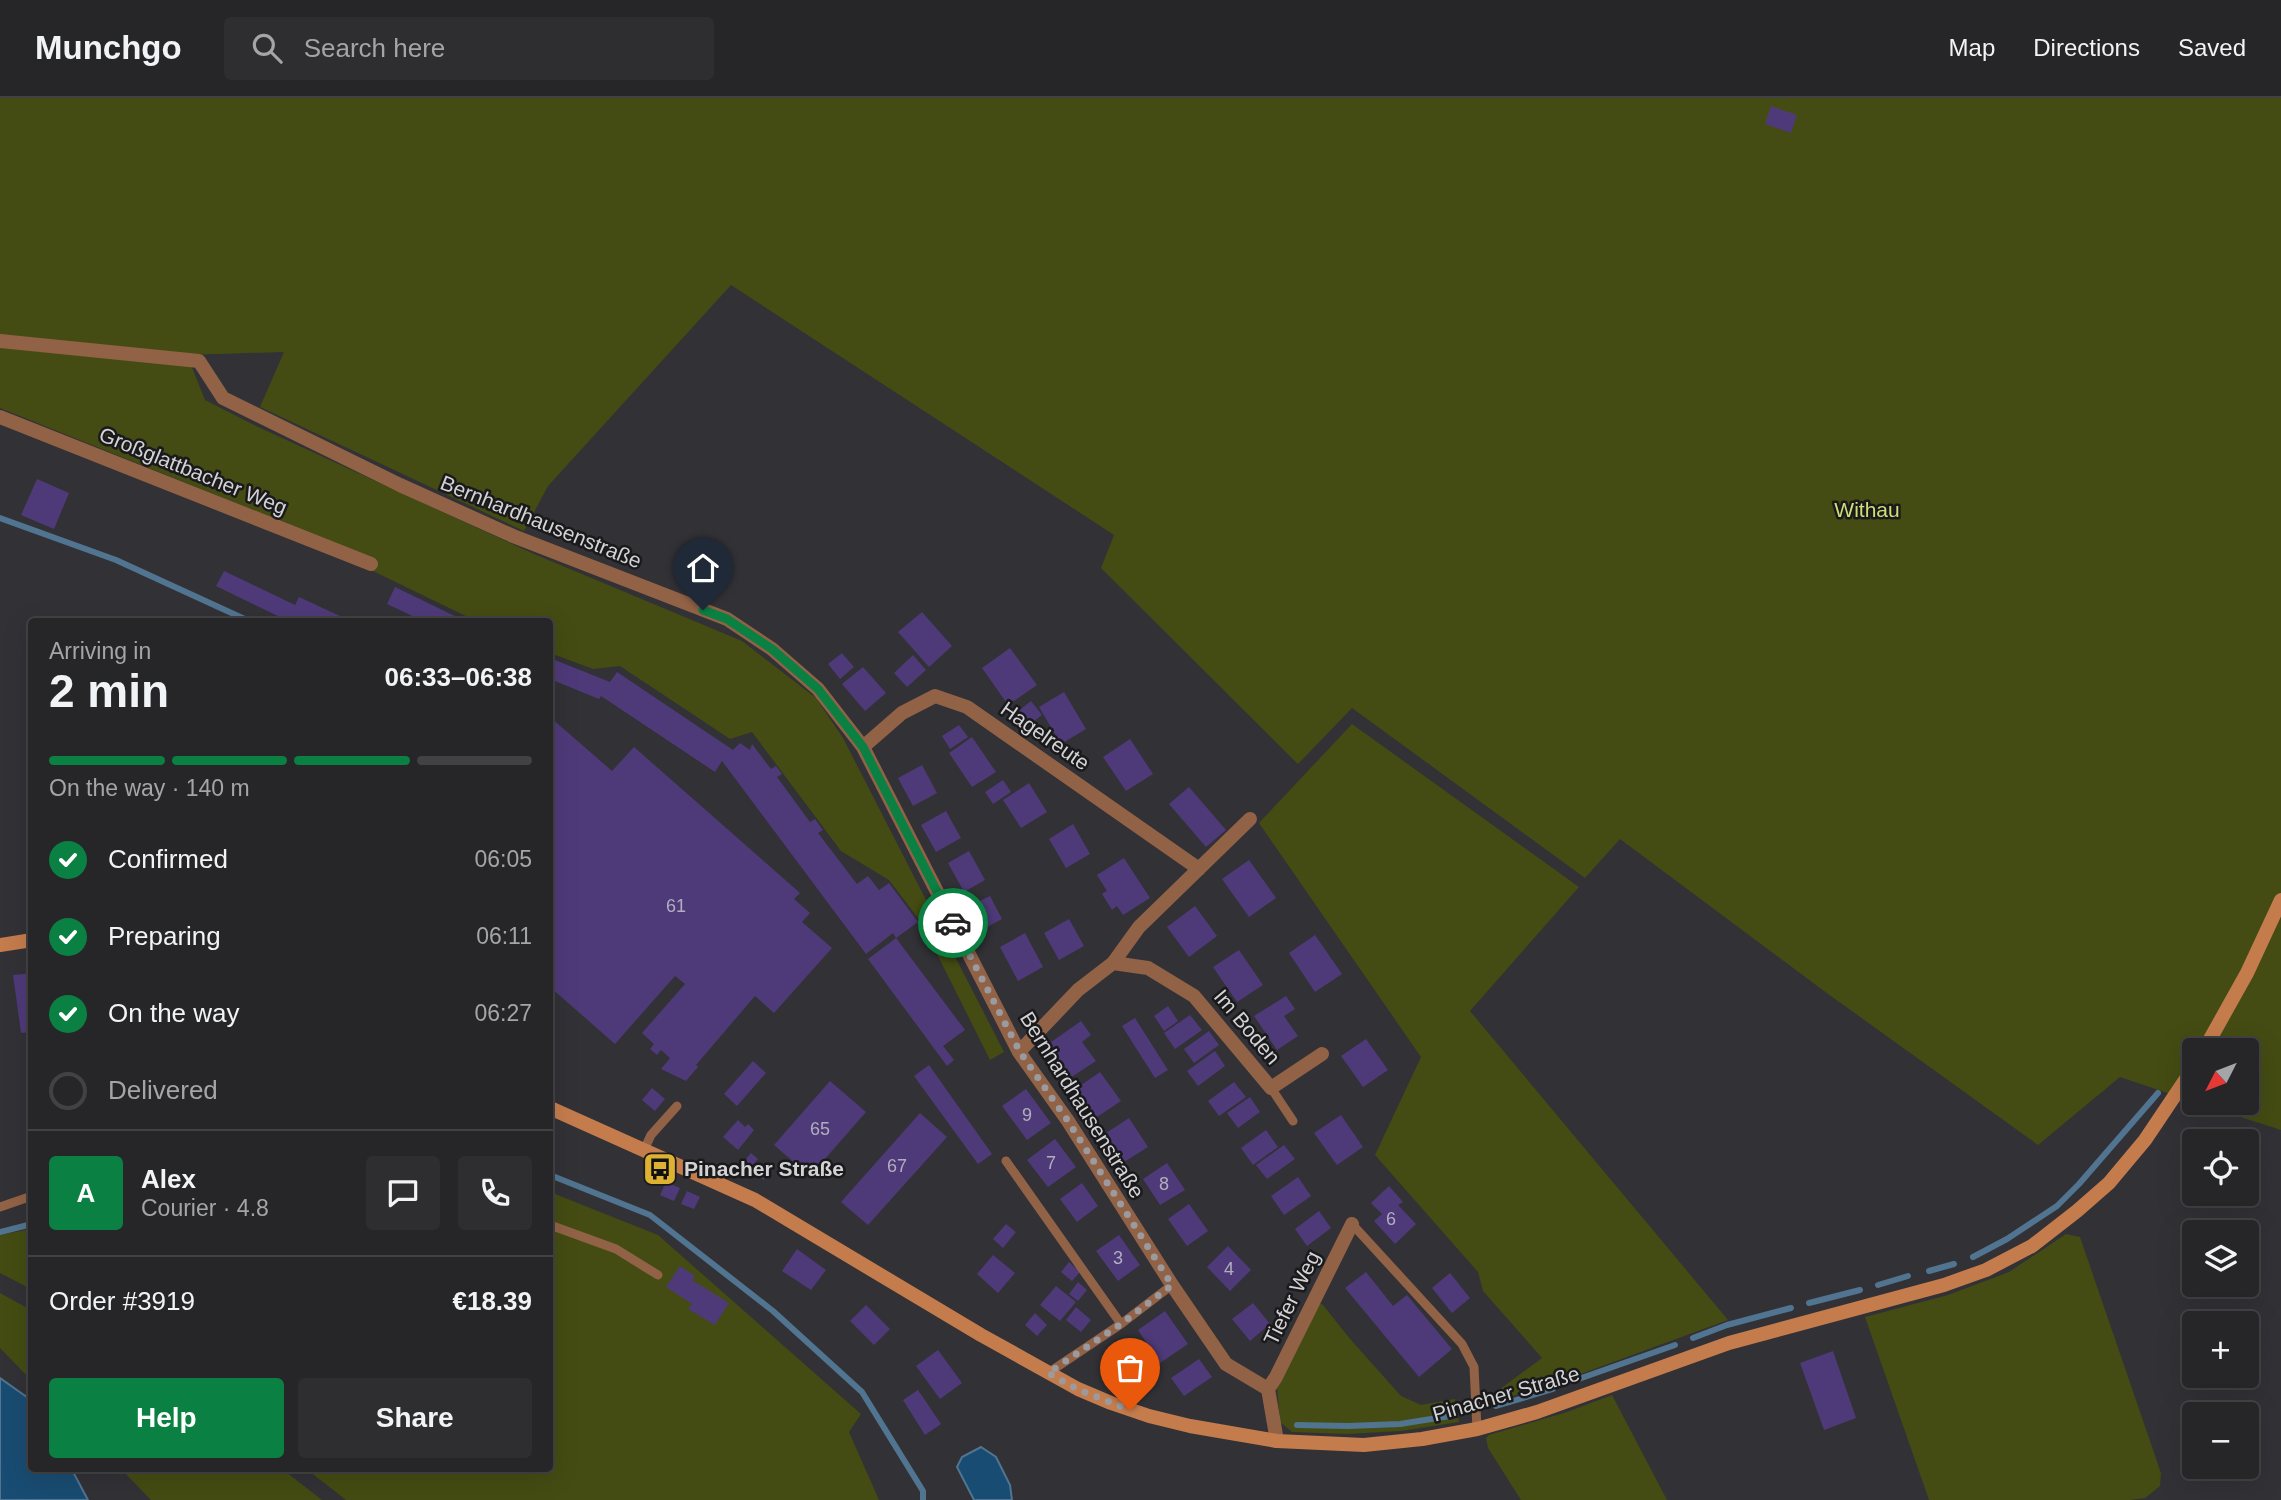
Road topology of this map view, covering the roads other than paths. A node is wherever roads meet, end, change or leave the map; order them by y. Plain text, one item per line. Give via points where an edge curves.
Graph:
1 (0, 341) edge
2 (0, 417) edge
3 (371, 564) dead end
4 (863, 747) junction
5 (1250, 819) dead end
6 (1199, 869) junction
7 (2281, 900) edge
8 (28, 941) edge
9 (0, 945) edge
10 (1113, 963) junction
11 (2211, 1038) edge
12 (1020, 1052) junction
13 (1322, 1054) dead end
14 (2182, 1085) edge
15 (1271, 1088) junction
16 (677, 1106) dead end
17 (553, 1110) edge
18 (1293, 1121) dead end
19 (644, 1150) junction
20 (1006, 1161) dead end
21 (28, 1197) edge
22 (0, 1207) edge
23 (1352, 1224) joint
24 (553, 1225) edge
25 (590, 1226) dead end
26 (585, 1237) junction
27 (657, 1275) dead end
28 (1172, 1285) junction
29 (1121, 1324) junction
30 (1048, 1373) junction
31 (1268, 1389) junction
32 (1477, 1429) junction
33 (1277, 1441) junction

1 - 4 street, Bernhardhausenstraße via 199,361 223,398 388,480 513,536 727,619 772,649 818,689
2 - 3 street, Großglattbacher Weg
4 - 6 street, Hagelreute via 902,713 935,696 967,707
4 - 12 street, Bernhardhausenstraße
5 - 6 street
6 - 10 street via 1139,927
7 - 11 street
8 - 9 street
10 - 12 street via 1079,990
10 - 15 street, Im Boden via 1148,968 1194,996
12 - 28 street, Bernhardhausenstraße
13 - 15 street, Im Boden
14 - 32 street, Pinacher Straße via 2109,1183 2032,1246 1986,1270 1729,1343
15 - 18 lane, Im Boden
16 - 19 lane
17 - 19 street, Pinacher Straße via 573,1124
19 - 30 street, Pinacher Straße via 755,1200
20 - 29 lane
21 - 22 lane
23 - 31 street, Tiefer Weg
23 - 32 lane via 1462,1344 1474,1367
24 - 26 lane
25 - 26 lane
26 - 27 lane via 616,1249
28 - 29 lane
28 - 31 street, Bernhardhausenstraße via 1226,1363
29 - 30 lane
30 - 33 street, Pinacher Straße via 1149,1416
31 - 33 street
32 - 33 street, Pinacher Straße via 1364,1445

